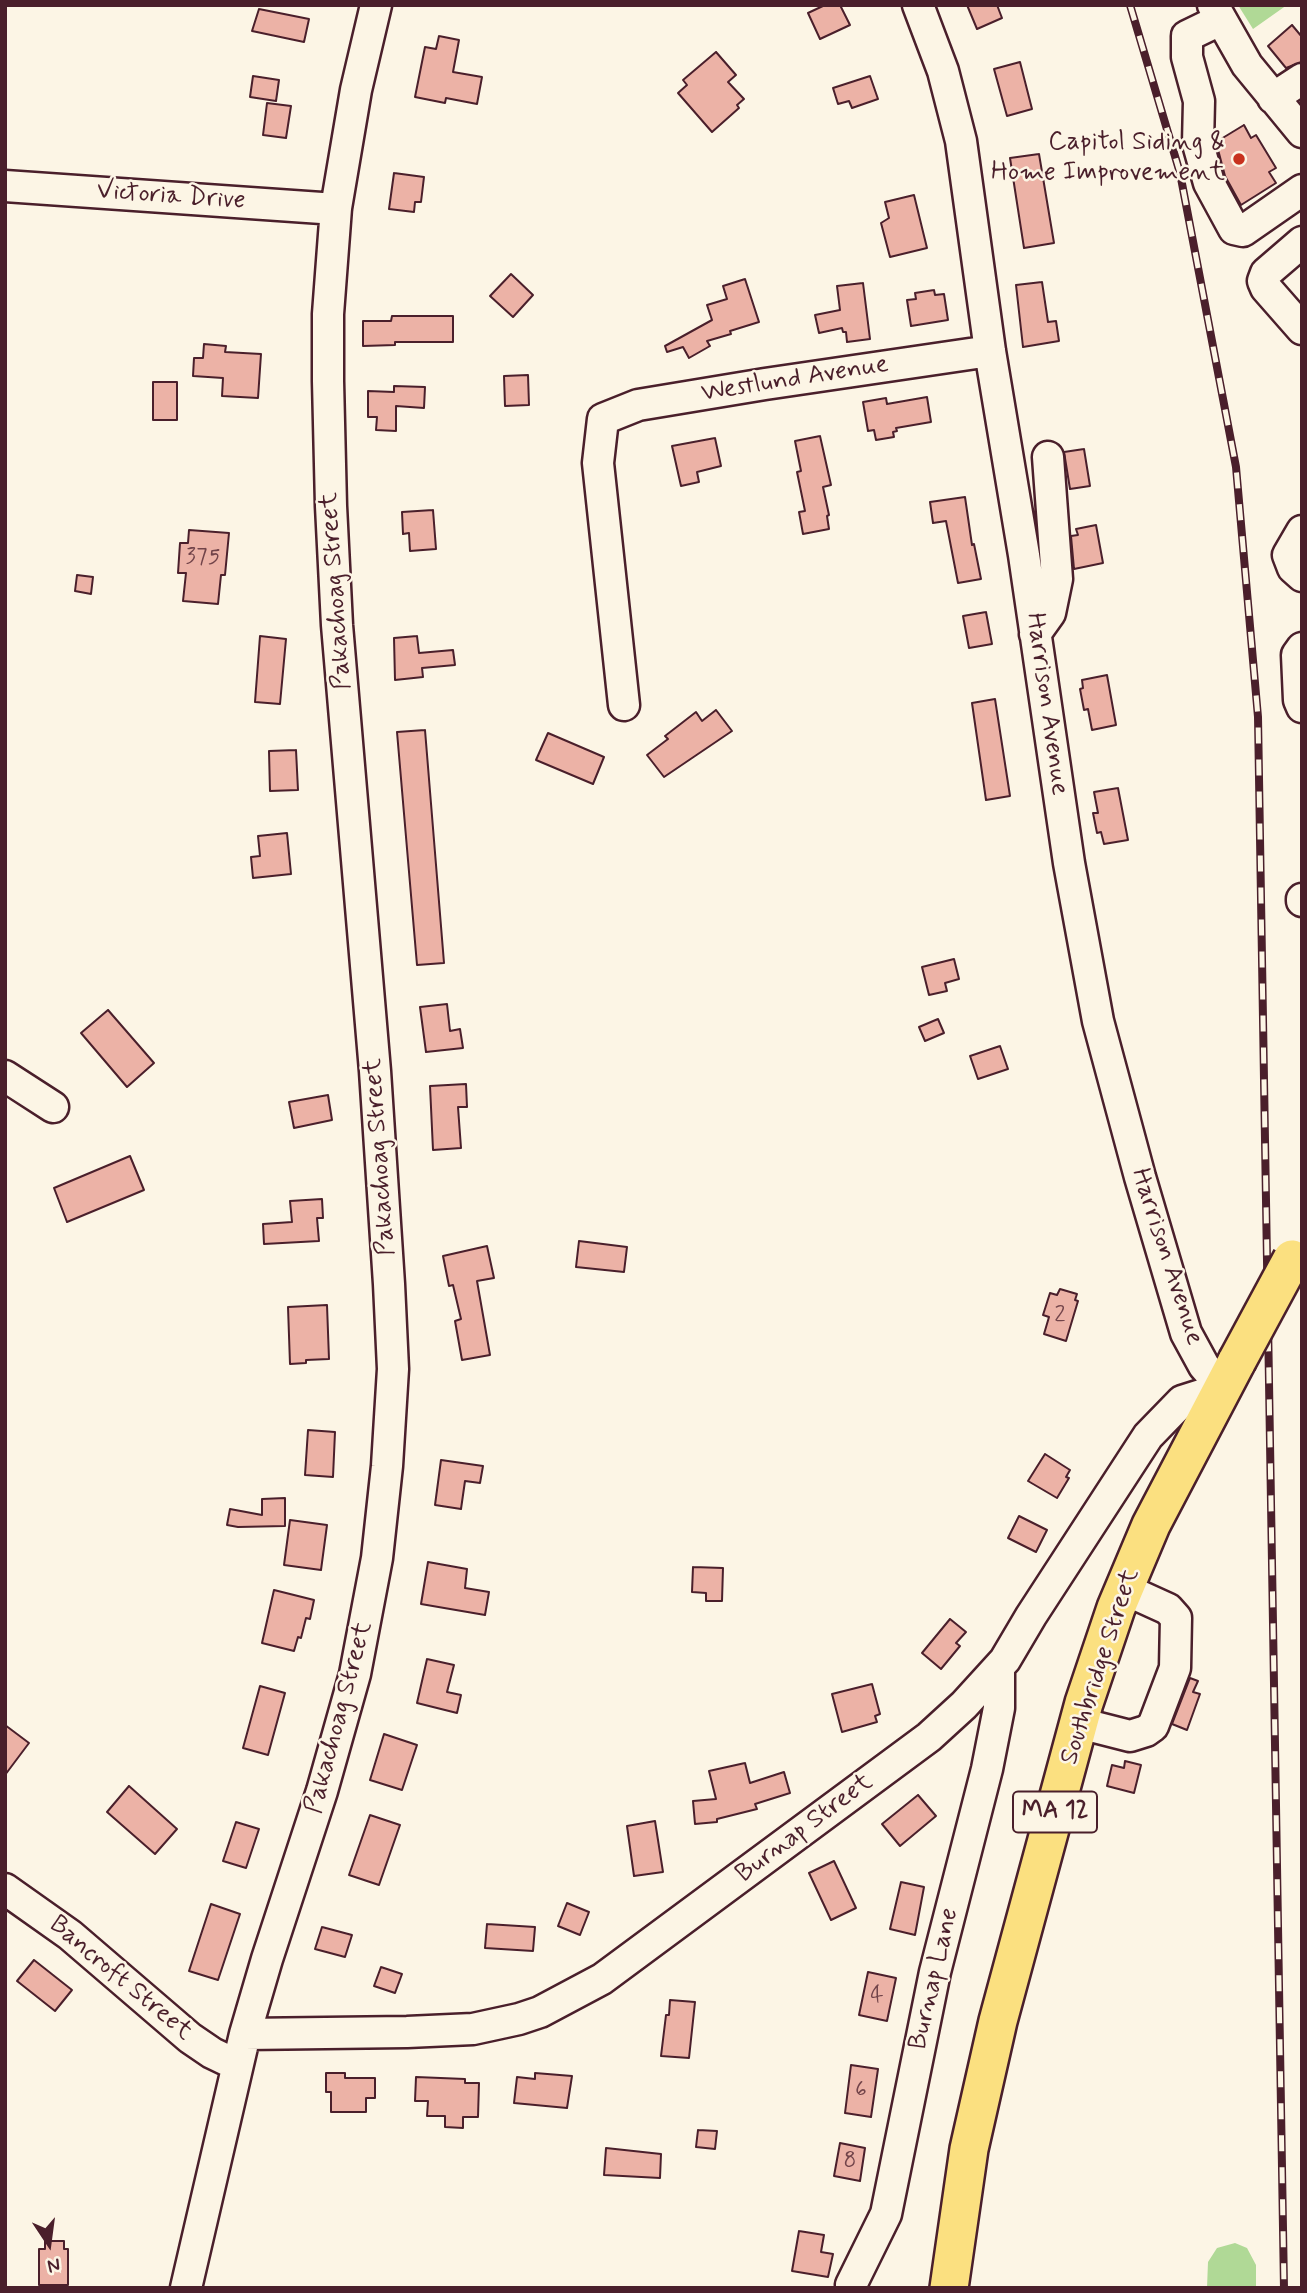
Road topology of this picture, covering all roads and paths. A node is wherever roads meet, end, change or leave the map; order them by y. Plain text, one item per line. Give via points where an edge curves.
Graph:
1 (376, 5) edge
2 (918, 5) edge
3 (1217, 13) edge
4 (1302, 79) edge
5 (1273, 98) junction
6 (1302, 132) edge
7 (5, 186) edge
8 (1302, 190) edge
9 (336, 209) junction
10 (1302, 242) edge
11 (1302, 330) edge
12 (990, 351) junction
13 (1048, 457) dead end
14 (1302, 530) edge
15 (1302, 576) edge
16 (1035, 634) junction
17 (1302, 648) edge
18 (624, 705) dead end
19 (1302, 706) edge
20 (5, 1076) edge
21 (53, 1107) dead end
22 (1297, 1250) edge
23 (1230, 1375) junction
24 (1124, 1588) junction
25 (999, 1667) junction
26 (1079, 1723) junction
27 (5, 1889) edge
28 (245, 2034) junction
29 (237, 2065) junction
30 (851, 2285) dead end
31 (186, 2288) edge
32 (948, 2288) edge

1 - 9 street, Pakachoag Street
2 - 12 street, Harrison Avenue via 960,133
3 - 5 street via 1247,65
3 - 8 street via 1187,36 1186,57 1199,101 1198,144 1209,183 1234,229 1243,231
4 - 5 street
5 - 6 street
7 - 9 street, Victoria Drive
9 - 28 street, Pakachoag Street via 328,314 331,518 390,1284 392,1401 380,1538 355,1674
10 - 11 street via 1266,273 1263,281
12 - 16 street, Harrison Avenue
12 - 18 street, Westlund Avenue via 638,405 603,419 598,463
13 - 16 street via 1057,579 1050,613
14 - 15 street via 1288,555
16 - 23 street, Harrison Avenue via 1076,905 1105,1049 1186,1333 1204,1366
17 - 19 street via 1297,655
20 - 21 street
22 - 23 main road, Southbridge Street / MA 12, bridge
23 - 24 main road, Southbridge Street / MA 12 via 1151,1525
23 - 25 street, Burnap Street via 1182,1401 1148,1436
24 - 26 main road, Southbridge Street / MA 12
24 - 26 street via 1168,1609 1176,1618 1175,1668 1153,1726 1146,1731 1130,1736
25 - 28 street, Burnap Street via 918,1745 631,1959 556,2005 519,2019 451,2031
25 - 30 street, Burnap Lane via 999,1708 987,1769 935,1972 886,2214
26 - 32 main road, Southbridge Street / MA 12 via 995,2034 969,2149
27 - 29 street, Bancroft Street via 79,1942 190,2038
28 - 29 street, Pakachoag Street
29 - 31 street, Pakachoag Street

